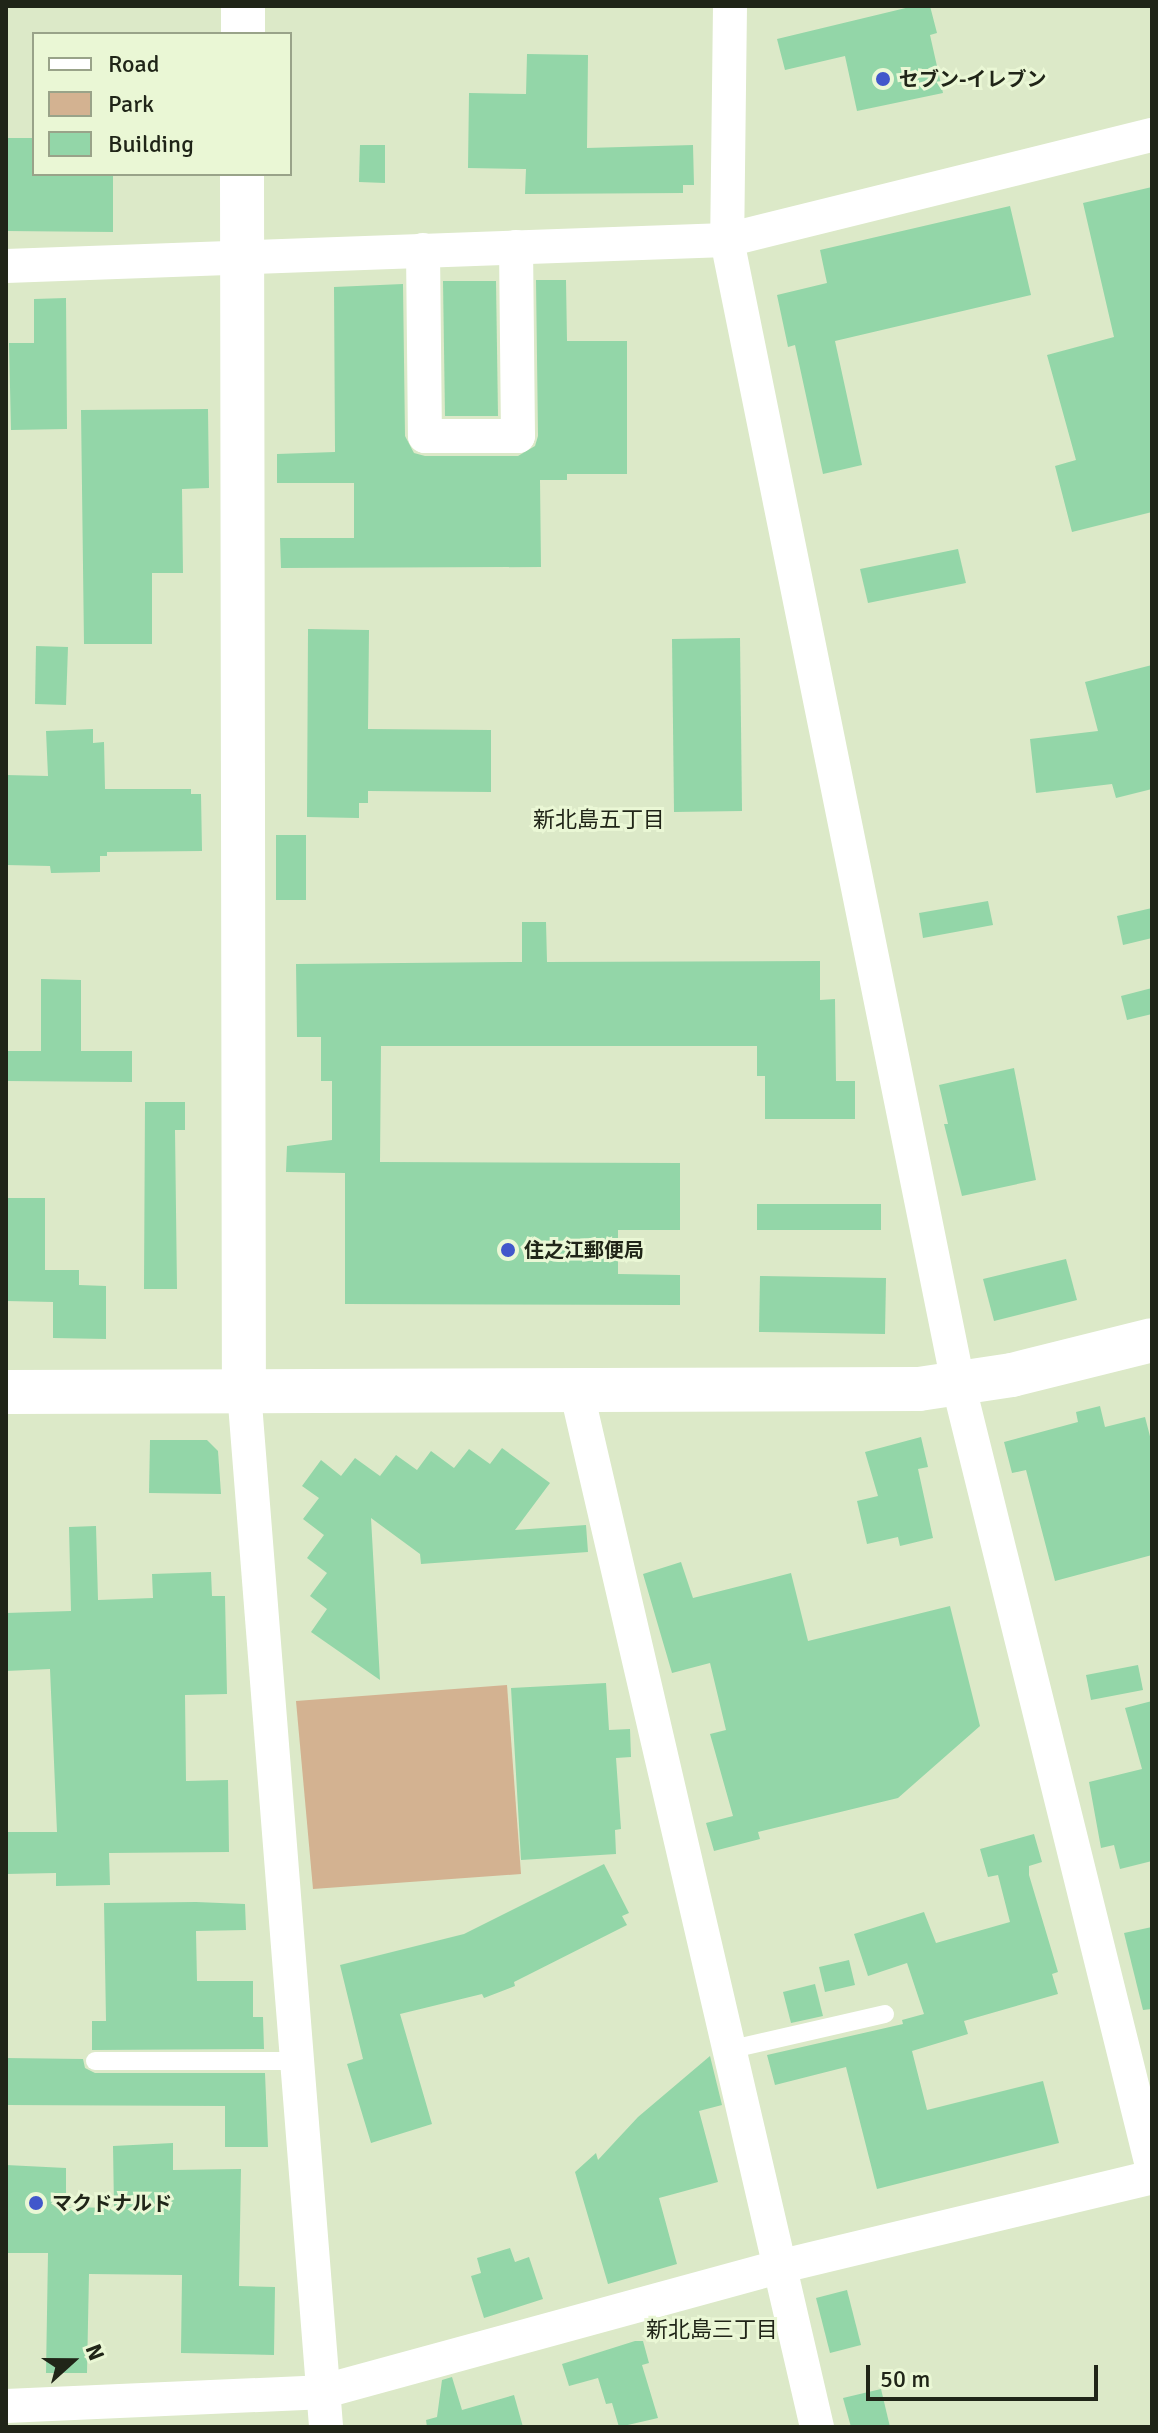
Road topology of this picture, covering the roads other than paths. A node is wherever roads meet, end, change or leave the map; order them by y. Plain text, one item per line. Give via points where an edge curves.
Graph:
1 (243, 6) edge
2 (730, 6) edge
3 (243, 32) edge
4 (1152, 135) edge
5 (242, 176) edge
6 (727, 240) junction
7 (516, 247) junction
8 (423, 250) junction
9 (242, 257) junction
10 (6, 266) edge
11 (1152, 1340) edge
12 (958, 1383) junction
13 (576, 1389) junction
14 (244, 1391) junction
15 (6, 1392) edge
16 (885, 2014) dead end
17 (728, 2050) junction
18 (95, 2061) dead end
19 (295, 2061) junction
20 (1152, 2166) edge
21 (1152, 2177) edge
22 (778, 2267) junction
23 (321, 2392) junction
24 (6, 2406) edge
25 (326, 2427) edge
26 (817, 2427) edge

1 - 3 street
2 - 6 street
4 - 6 street
5 - 9 street
6 - 7 street
6 - 12 street
7 - 8 street
7 - 8 street via 518,436 425,436
8 - 9 street
9 - 10 street
9 - 14 street
11 - 12 street
12 - 13 street via 919,1389
12 - 20 street
13 - 14 street
13 - 17 street
14 - 15 street
14 - 19 street
16 - 17 lane
17 - 22 street
18 - 19 lane
19 - 23 street
21 - 22 street
22 - 23 street
22 - 26 street
23 - 24 street
23 - 25 street

